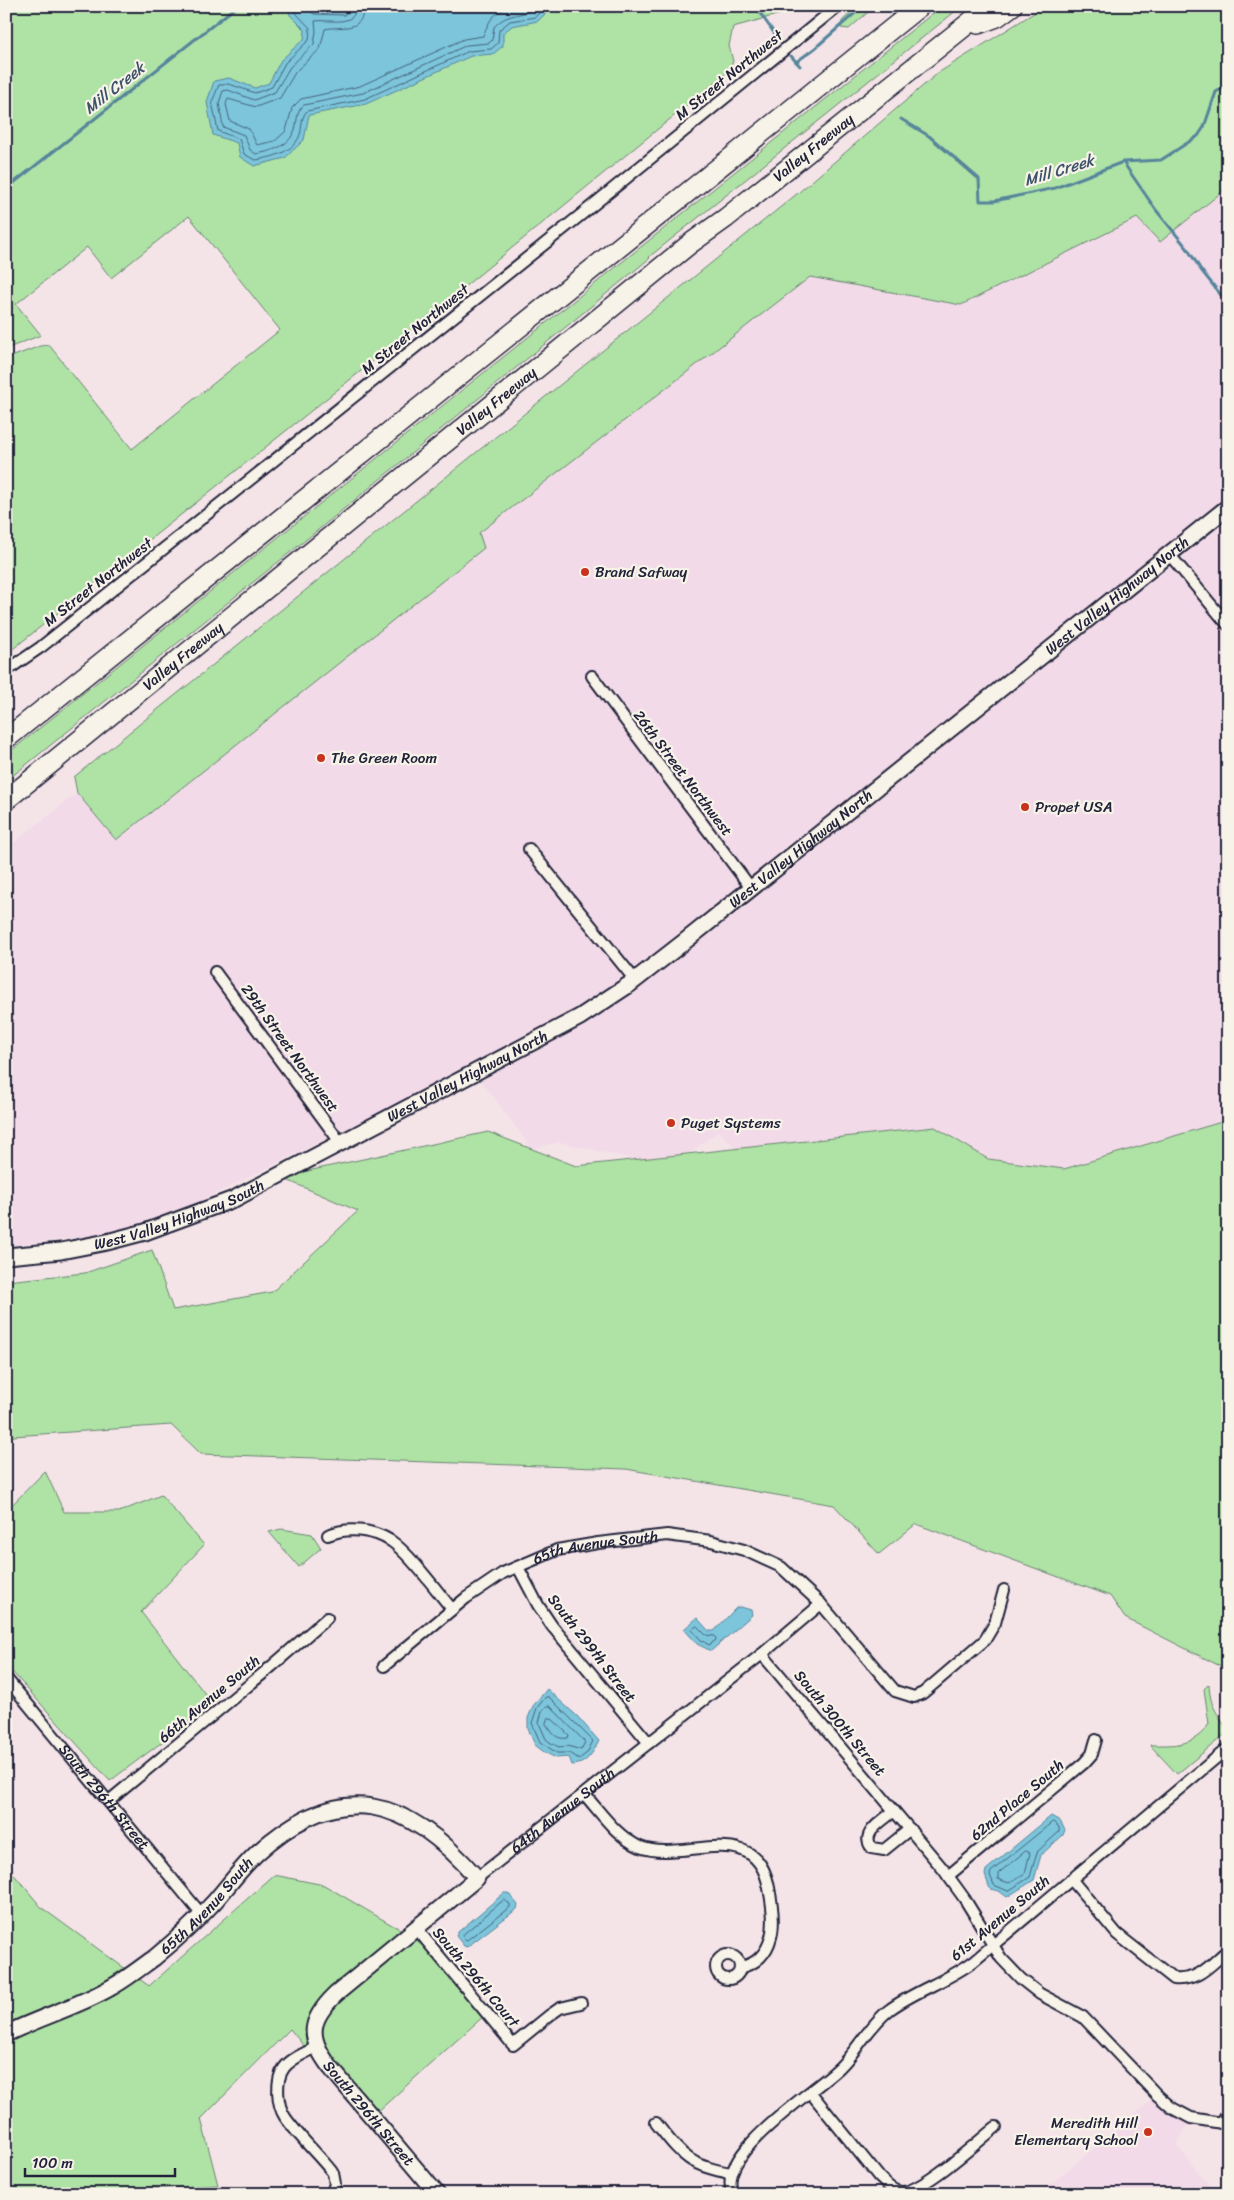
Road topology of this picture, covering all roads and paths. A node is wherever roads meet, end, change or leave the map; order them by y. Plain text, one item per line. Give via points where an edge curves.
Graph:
1 (838, 6) edge
2 (908, 6) edge
3 (920, 6) edge
4 (990, 6) edge
5 (1012, 6) edge
6 (958, 32) junction
7 (762, 133) junction
8 (1228, 507) edge
9 (1169, 554) junction
10 (1228, 625) edge
11 (6, 671) edge
12 (592, 676) dead end
13 (6, 739) edge
14 (6, 800) edge
15 (529, 849) dead end
16 (751, 888) junction
17 (215, 972) dead end
18 (635, 980) junction
19 (340, 1142) junction
20 (6, 1256) edge
21 (328, 1535) dead end
22 (518, 1567) junction
23 (1004, 1590) dead end
24 (821, 1604) junction
25 (452, 1609) junction
26 (327, 1618) dead end
27 (762, 1654) junction
28 (384, 1666) dead end
29 (6, 1678) edge
30 (1096, 1740) dead end
31 (649, 1743) junction
32 (1228, 1748) edge
33 (585, 1794) junction
34 (109, 1801) junction
35 (894, 1811) junction
36 (910, 1829) junction
37 (948, 1876) junction
38 (477, 1878) junction
39 (1071, 1879) junction
40 (202, 1915) junction
41 (416, 1928) junction
42 (993, 1946) junction
43 (1228, 1950) edge
44 (740, 1967) dead end
45 (581, 2003) dead end
46 (314, 2027) joint
47 (6, 2034) edge
48 (316, 2047) junction
49 (811, 2093) junction
50 (1228, 2112) edge
51 (656, 2123) dead end
52 (1224, 2124) edge
53 (996, 2127) dead end
54 (732, 2173) junction
55 (331, 2194) edge
56 (437, 2194) edge
57 (733, 2194) edge

1 - 11 street, M Street Northwest via 314,429 47,642
2 - 7 highway
3 - 7 highway
4 - 6 highway, Valley Freeway
5 - 6 highway via 997,17
6 - 14 highway, Valley Freeway via 691,243
7 - 13 highway
8 - 9 main road, West Valley Highway North
9 - 10 street
9 - 16 main road, West Valley Highway North
12 - 16 street, 26th Street Northwest
15 - 18 street
16 - 18 main road, West Valley Highway North
17 - 19 street, 29th Street Northwest
18 - 19 main road, West Valley Highway North via 548,1035
19 - 20 main road, West Valley Highway South via 234,1199 162,1226 61,1251
21 - 25 street via 352,1529 390,1540
22 - 24 street, 65th Avenue South via 557,1550 668,1535 744,1550 781,1566
22 - 25 street, 65th Avenue South
22 - 31 street, South 299th Street via 552,1626
23 - 24 street, 65th Avenue South via 995,1623 985,1640 923,1693 914,1697 895,1690
24 - 27 street, 64th Avenue South
25 - 28 street, 65th Avenue South
26 - 34 street, 66th Avenue South
27 - 31 street, 64th Avenue South
27 - 35 street, South 300th Street
29 - 34 street, South 296th Street
30 - 37 street, 62nd Place South via 1092,1754 1084,1763
31 - 33 street, 64th Avenue South
32 - 39 street, 61st Avenue South
33 - 38 street, 64th Avenue South
33 - 44 street via 621,1835 641,1847 665,1851 729,1846 747,1852 758,1862 770,1891 771,1936 762,1956
34 - 40 street, South 296th Street
35 - 36 street, South 300th Street
35 - 36 street via 869,1833 868,1841 872,1848 884,1850
36 - 37 street, South 300th Street
37 - 42 street, South 300th Street
38 - 40 main road, 65th Avenue South via 445,1844 408,1819 365,1805 338,1808 307,1818 257,1853
38 - 41 main road, 64th Avenue South
39 - 42 street, 61st Avenue South
39 - 43 street via 1117,1934 1174,1979 1198,1976
40 - 47 main road, 65th Avenue South via 152,1959 111,1988
41 - 45 street, South 296th Court via 512,2045 560,2008
41 - 46 main road, 64th Avenue South via 336,1994 322,2008
42 - 49 street, 61st Avenue South via 952,1977 889,2011 872,2026 842,2066
42 - 52 street, South 300th Street via 1000,1958 1034,1990 1083,2017 1164,2102 1191,2118
46 - 48 main road, South 296th Street
48 - 55 street via 283,2068 279,2078 279,2103 284,2115 333,2173 335,2184
48 - 56 main road, South 296th Street
49 - 53 street via 880,2177 900,2192 911,2190 932,2178
49 - 54 street, 61st Avenue South via 748,2146
50 - 52 street
51 - 54 street via 693,2163
54 - 57 street via 729,2181

